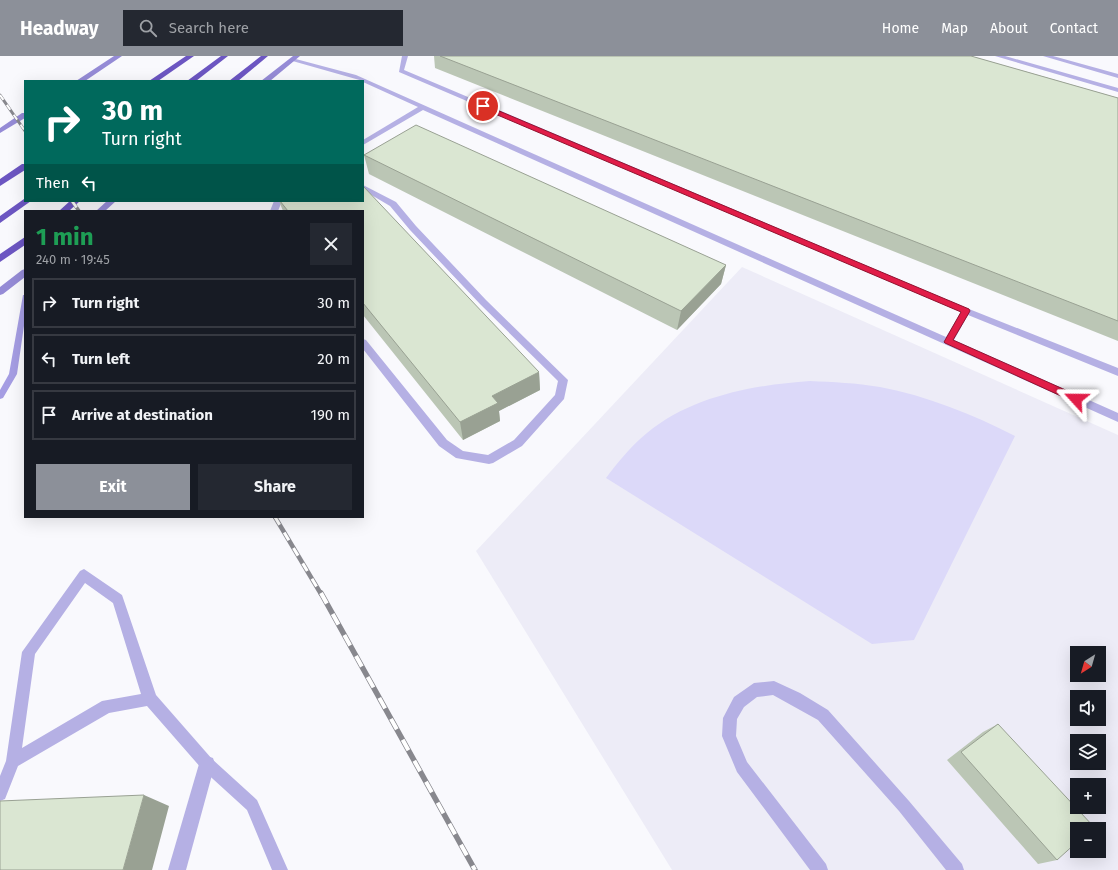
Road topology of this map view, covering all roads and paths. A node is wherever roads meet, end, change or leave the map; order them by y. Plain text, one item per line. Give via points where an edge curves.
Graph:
1 (119, 56) edge
2 (190, 56) edge
3 (225, 56) edge
4 (265, 56) edge
5 (415, 56) edge
6 (998, 56) edge
7 (1046, 56) edge
8 (295, 58) edge
9 (404, 59) edge
10 (1118, 76) edge
11 (82, 80) edge
12 (154, 80) edge
13 (192, 80) edge
14 (234, 80) edge
15 (266, 80) edge
16 (363, 80) edge
17 (364, 80) edge
18 (1118, 90) edge
19 (423, 107) junction
20 (24, 117) edge
21 (0, 131) edge
22 (364, 142) edge
23 (24, 167) edge
24 (0, 183) edge
25 (364, 188) edge
26 (26, 202) edge
27 (75, 202) edge
28 (111, 202) edge
29 (64, 210) edge
30 (101, 210) edge
31 (0, 220) edge
32 (24, 241) edge
33 (0, 259) edge
34 (24, 273) edge
35 (0, 292) edge
36 (966, 311) junction
37 (948, 342) junction
38 (364, 343) edge
39 (1118, 372) edge
40 (1118, 418) edge
41 (150, 699) junction
42 (13, 761) junction
43 (207, 764) junction
44 (0, 794) edge
45 (177, 870) edge
46 (280, 870) edge
47 (820, 870) edge
48 (956, 870) edge

1 - 11 main road
2 - 12 highway
3 - 13 highway
4 - 14 highway
5 - 9 lane
6 - 18 lane
7 - 10 lane
8 - 15 main road
8 - 16 lane
9 - 36 lane via 401,71
17 - 19 lane
19 - 22 lane
19 - 37 lane
20 - 21 main road
23 - 24 highway
25 - 38 lane via 392,204 483,302 563,380 560,396 518,443 507,450 489,460 460,455 443,443
26 - 31 highway
27 - 29 highway
28 - 30 main road
32 - 33 highway
34 - 35 main road
36 - 37 lane
36 - 39 lane
37 - 40 lane
41 - 42 lane via 107,706
41 - 42 lane via 118,599 84,574 29,652
41 - 43 lane
42 - 44 lane
43 - 45 street
43 - 46 lane via 252,805
47 - 48 lane via 742,767 729,736 730,718 740,702 754,690 774,688 823,715 904,806

